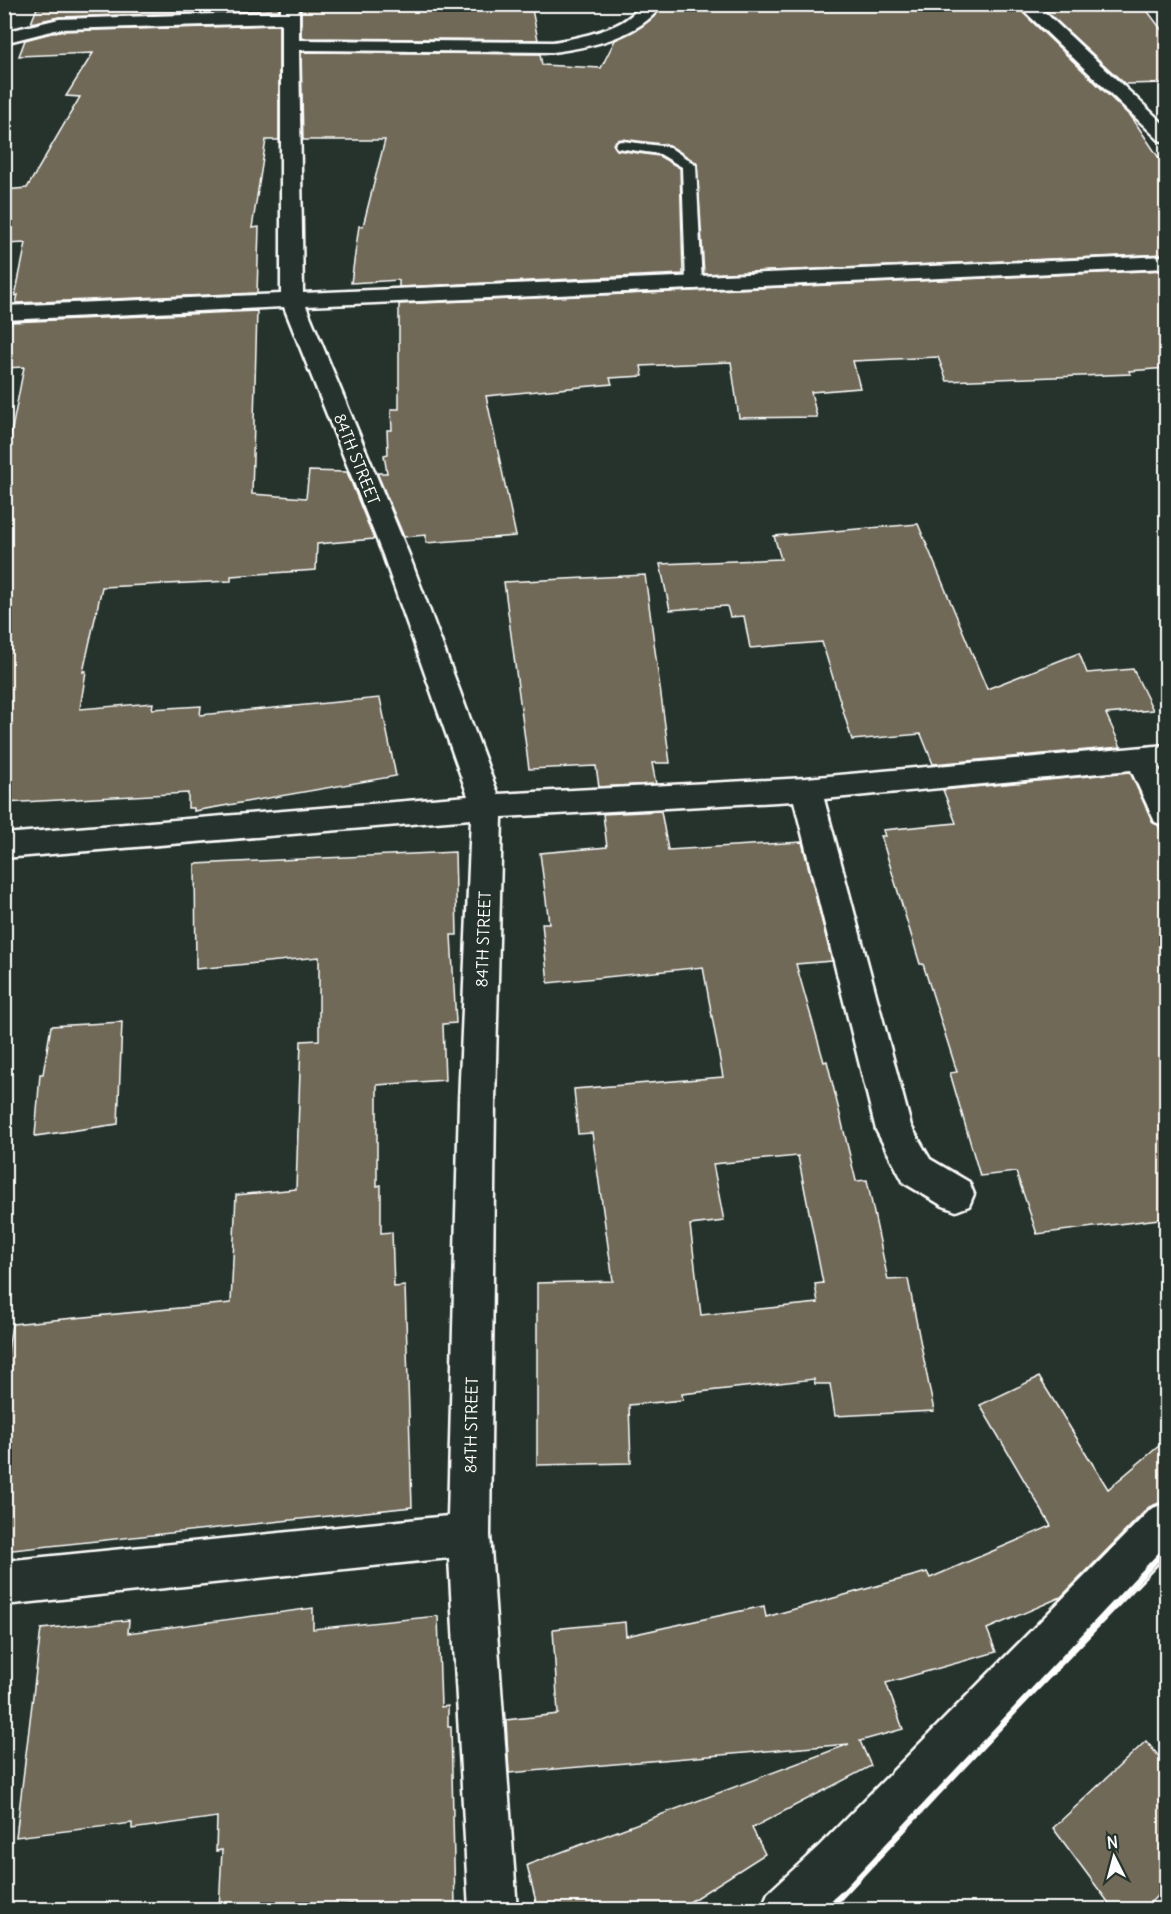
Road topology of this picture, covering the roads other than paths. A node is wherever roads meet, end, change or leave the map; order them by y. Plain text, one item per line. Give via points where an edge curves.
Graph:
1 (655, 4) edge
2 (1025, 4) edge
3 (290, 11) edge
4 (4, 38) edge
5 (291, 45) junction
6 (1167, 136) edge
7 (622, 145) dead end
8 (1167, 262) edge
9 (694, 284) junction
10 (292, 300) junction
11 (4, 313) edge
12 (1153, 757) edge
13 (806, 789) junction
14 (487, 806) junction
15 (1167, 814) edge
16 (4, 846) edge
17 (956, 1194) dead end
18 (1167, 1524) edge
19 (469, 1535) junction
20 (4, 1582) edge
21 (493, 1910) edge
22 (785, 1910) edge

1 - 5 street via 627,27 553,47
2 - 6 street
3 - 4 street via 59,24
3 - 5 street, 84TH STREET
5 - 10 street, 84TH STREET
7 - 9 lane via 664,150 689,165
8 - 9 street
9 - 10 street
10 - 11 street
10 - 14 street, 84TH STREET via 396,555
12 - 13 street
12 - 15 street
13 - 14 street
13 - 17 street via 894,1130 917,1171
14 - 16 street
14 - 19 street, 84TH STREET
18 - 22 street via 835,1864
19 - 20 street
19 - 21 street, 84TH STREET

